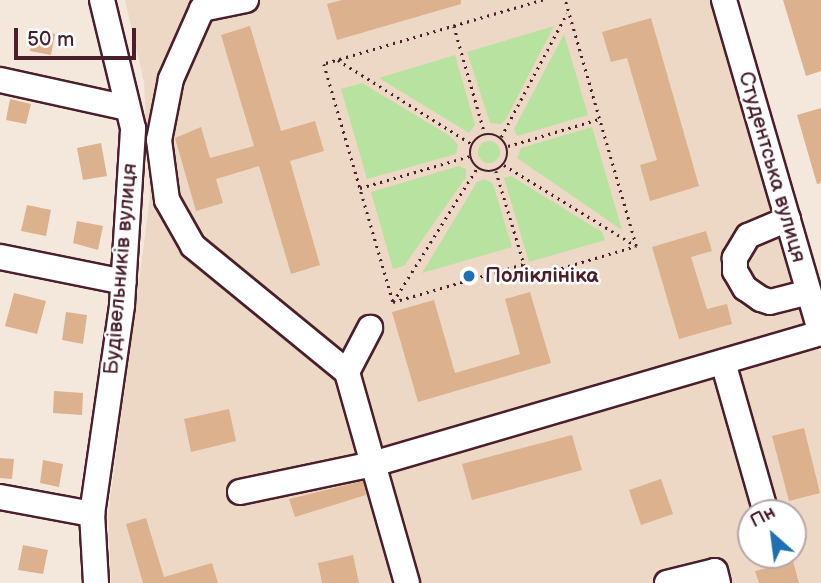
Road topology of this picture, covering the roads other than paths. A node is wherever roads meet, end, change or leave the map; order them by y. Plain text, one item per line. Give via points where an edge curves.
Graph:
1 (102, 0) edge
2 (246, 0) edge
3 (724, 0) edge
4 (0, 80) edge
5 (127, 108) junction
6 (788, 219) junction
7 (0, 257) edge
8 (124, 282) junction
9 (809, 292) junction
10 (370, 328) dead end
11 (821, 333) edge
12 (723, 362) junction
13 (347, 372) junction
14 (373, 464) junction
15 (240, 492) dead end
16 (0, 497) edge
17 (762, 499) edge
18 (92, 514) junction
19 (96, 583) edge
20 (407, 583) edge
21 (667, 583) edge
22 (718, 583) edge

1 - 5 street, Будівельників вулиця
2 - 13 street via 202,9 171,79 159,141 167,200 193,246
3 - 6 street, Студентська вулиця
4 - 5 street
5 - 8 street, Будівельників вулиця via 133,128
6 - 9 street, Студентська вулиця
6 - 9 street via 748,236 735,258 735,271 745,288 770,302
7 - 8 street
8 - 18 street, Будівельників вулиця
9 - 11 street, Студентська вулиця
10 - 13 street
11 - 12 street
12 - 14 street
12 - 17 street
13 - 14 street
14 - 15 street
14 - 20 street
16 - 18 street
18 - 19 street, Будівельників вулиця
21 - 22 street via 715,572

